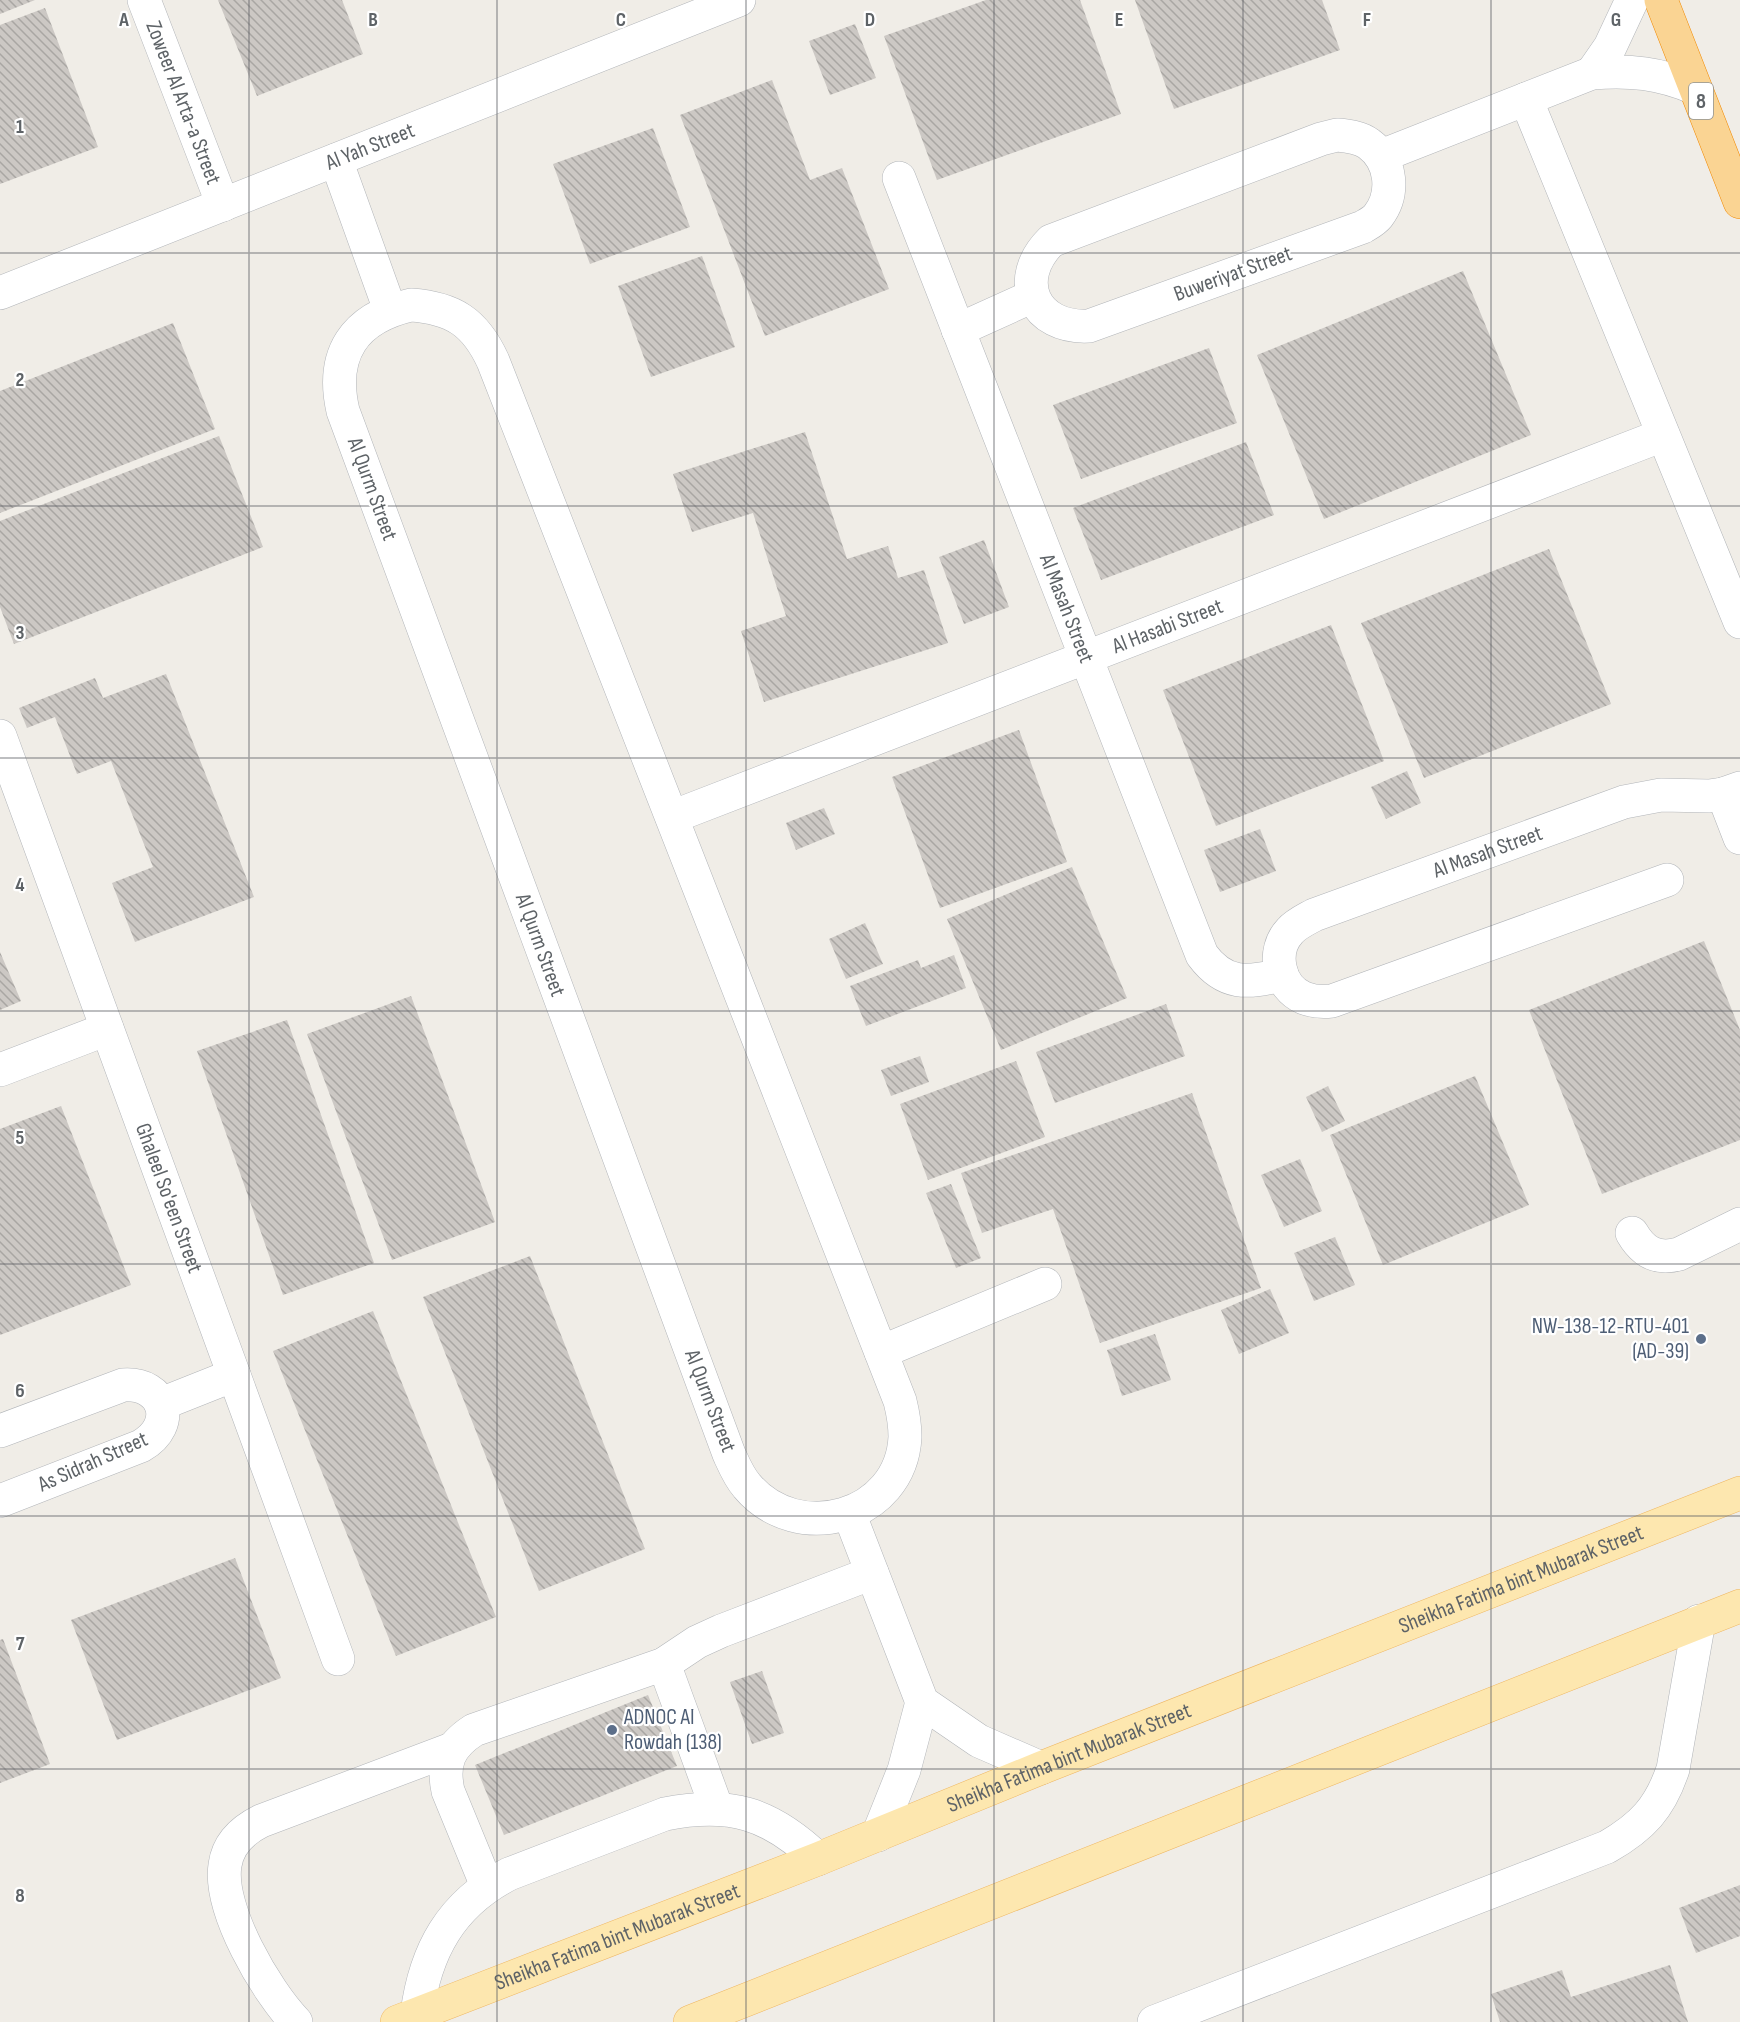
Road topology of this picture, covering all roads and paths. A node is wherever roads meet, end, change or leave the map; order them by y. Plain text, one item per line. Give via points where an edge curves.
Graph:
1 (144, 0) edge
2 (739, 0) edge
3 (1632, 0) edge
4 (1661, 0) edge
5 (1592, 73) junction
6 (1695, 88) junction
7 (1526, 99) junction
8 (1381, 156) junction
9 (336, 160) junction
10 (899, 178) dead end
11 (1740, 202) edge
12 (223, 205) junction
13 (0, 293) edge
14 (1033, 296) junction
15 (390, 310) junction
16 (958, 330) junction
17 (1663, 435) junction
18 (1740, 622) edge
19 (1086, 658) junction
20 (0, 736) edge
21 (1732, 791) edge
22 (672, 817) junction
23 (1740, 838) edge
24 (1667, 880) dead end
25 (1282, 975) junction
26 (107, 1029) junction
27 (0, 1071) edge
28 (1740, 1224) edge
29 (1632, 1233) dead end
30 (1045, 1284) dead end
31 (881, 1352) junction
32 (234, 1375) junction
33 (161, 1404) junction
34 (0, 1431) edge
35 (1740, 1493) edge
36 (0, 1501) edge
37 (849, 1513) junction
38 (872, 1573) junction
39 (1740, 1606) edge
40 (1699, 1621) junction
41 (338, 1659) dead end
42 (664, 1664) junction
43 (922, 1702) junction
44 (452, 1749) junction
45 (1041, 1768) junction
46 (717, 1809) junction
47 (878, 1835) junction
48 (818, 1859) junction
49 (487, 1886) junction
50 (407, 2018) edge
51 (296, 2022) edge
52 (690, 2022) edge
53 (1154, 2022) edge

1 - 12 street, Zoweer Al Arta-a Street
2 - 9 street, Al Yah Street
3 - 5 street via 1610,47
4 - 6 highway, 8
5 - 6 street via 1645,72
5 - 7 street
6 - 11 highway, 8
7 - 8 street
7 - 17 street
8 - 14 street via 1369,144 1337,135 1064,235 1050,241 1040,252 1033,266
8 - 14 street, Buweriyat Street via 1390,188 1386,204 1377,218 1363,228 1089,326 1075,327 1050,318
9 - 12 street, Al Yah Street
9 - 15 street
10 - 16 street, Al Masah Street
12 - 13 street, Al Yah Street
14 - 16 street
15 - 22 street, Al Qurm Street via 411,305 452,313 484,342
15 - 37 street, Al Qurm Street via 356,333 345,351 338,391 342,411 729,1454 746,1486 776,1510 812,1519
16 - 19 street, Al Masah Street
17 - 18 street
17 - 19 street, Al Hasabi Street
19 - 22 street, Al Hasabi Street
19 - 25 street, Al Masah Street via 1202,954 1210,966 1238,981
20 - 26 street, Ghaleel So'een Street
21 - 23 street
21 - 25 street, Al Masah Street via 1694,797 1661,795 1624,802 1314,915 1300,922 1281,945 1278,961
22 - 31 street, Al Qurm Street
24 - 25 street via 1332,1001 1302,998
26 - 27 street
26 - 32 street, Ghaleel So'een Street
28 - 29 street via 1668,1257 1647,1251
30 - 31 street
31 - 37 street, Al Qurm Street via 900,1401 905,1439 893,1476 866,1504
32 - 33 street, As Sidrah Street
32 - 41 street, Ghaleel So'een Street
33 - 34 street, As Sidrah Street via 146,1388 123,1385
33 - 36 street, As Sidrah Street via 160,1430 152,1440
35 - 45 main road, Sheikha Fatima bint Mubarak Street
37 - 38 street
38 - 42 street via 721,1631
38 - 43 street
39 - 40 main road
40 - 52 main road
40 - 53 street via 1673,1769 1656,1806 1626,1836 1607,1847
42 - 44 street via 474,1730
42 - 46 street
43 - 45 street via 979,1741
43 - 47 street via 904,1770
44 - 49 street via 446,1762 448,1791
44 - 51 street via 261,1821 248,1827 230,1848 224,1883 233,1915 266,1984
45 - 47 main road, Sheikha Fatima bint Mubarak Street
46 - 48 street via 746,1813 772,1824 797,1839
46 - 49 street via 665,1814
47 - 48 main road, Sheikha Fatima bint Mubarak Street
48 - 50 main road, Sheikha Fatima bint Mubarak Street
49 - 50 street via 456,1916 438,1943

